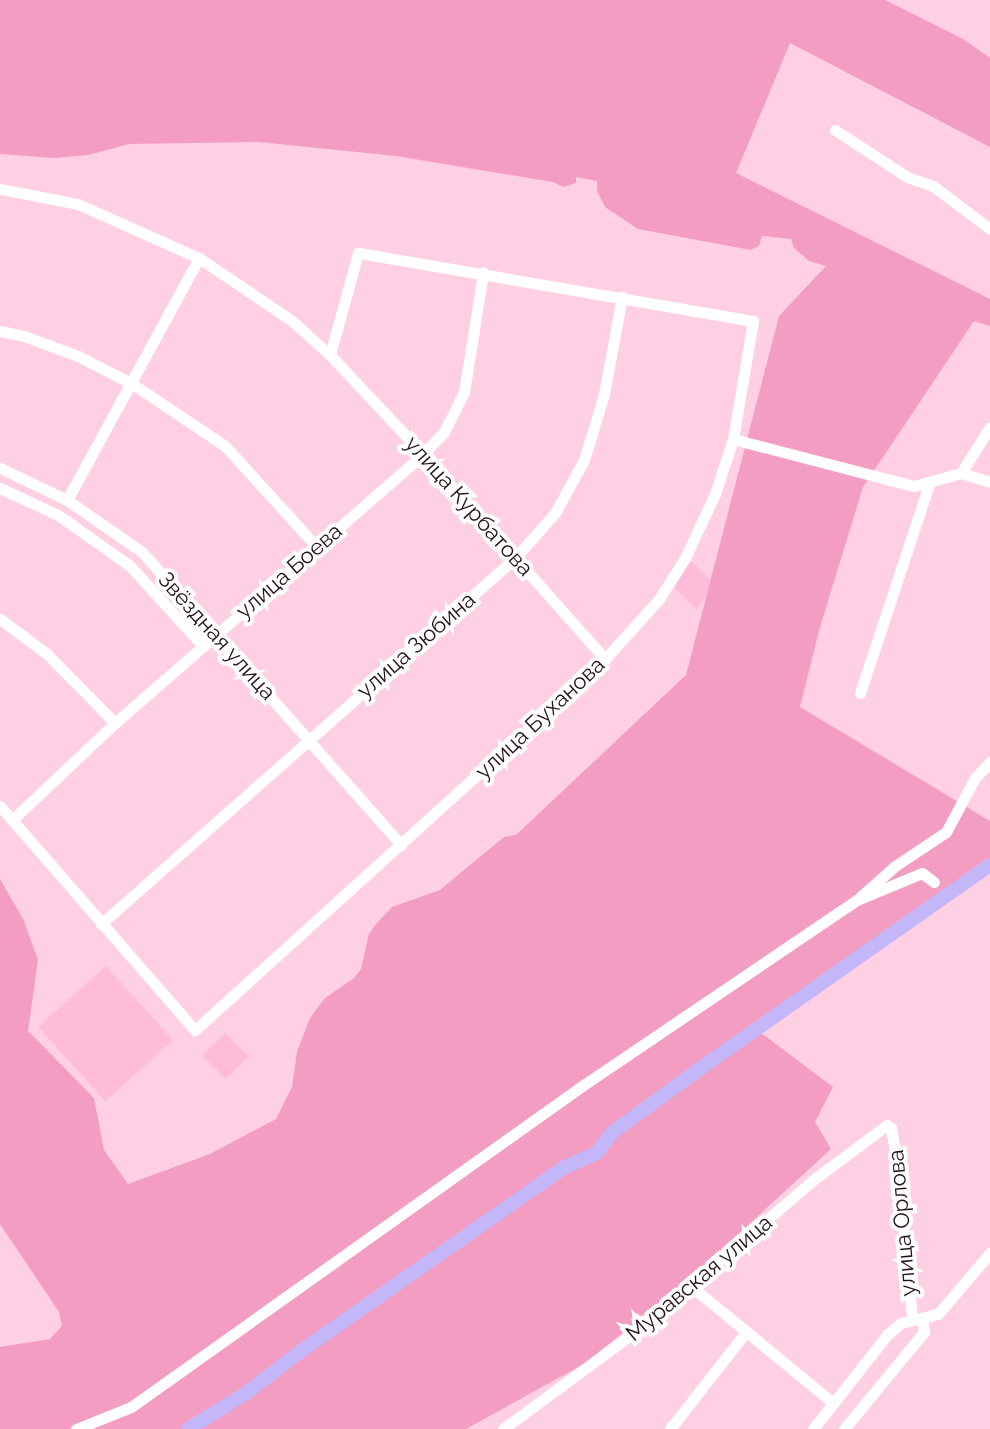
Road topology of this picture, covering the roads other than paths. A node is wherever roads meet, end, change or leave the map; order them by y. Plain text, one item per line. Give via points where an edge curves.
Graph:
1 (835, 130) dead end
2 (0, 189) edge
3 (990, 229) edge
4 (199, 258) junction
5 (483, 273) junction
6 (622, 297) junction
7 (0, 331) edge
8 (330, 355) junction
9 (131, 383) junction
10 (990, 427) edge
11 (733, 439) junction
12 (423, 454) junction
13 (0, 468) edge
14 (961, 473) junction
15 (990, 482) edge
16 (929, 484) junction
17 (0, 488) edge
18 (67, 500) junction
19 (317, 547) junction
20 (515, 558) junction
21 (0, 619) edge
22 (217, 634) junction
23 (203, 646) junction
24 (605, 659) junction
25 (860, 693) dead end
26 (115, 723) junction
27 (309, 740) junction
28 (990, 762) edge
29 (0, 806) edge
30 (12, 820) junction
31 (401, 845) junction
32 (934, 882) dead end
33 (857, 900) junction
34 (101, 924) junction
35 (891, 1128) joint
36 (990, 1253) edge
37 (692, 1287) junction
38 (917, 1319) junction
39 (745, 1333) junction
40 (833, 1403) junction
41 (76, 1429) edge
42 (503, 1429) edge
43 (670, 1429) edge
44 (813, 1429) edge
45 (844, 1429) edge

1 - 3 street via 907,177 933,186
2 - 4 street, улица Курбатова via 78,204
4 - 8 street, улица Курбатова via 291,320
4 - 9 street
5 - 6 street
5 - 8 street via 358,253
5 - 12 street, улица Боева via 464,392 444,432
6 - 11 street, улица Буханова via 753,321
6 - 20 street, улица Зюбина via 604,394 584,460 555,513
7 - 9 street via 78,356
8 - 12 street, улица Курбатова
9 - 18 street
9 - 19 street via 225,446
10 - 14 street
11 - 16 street via 895,482
11 - 24 street, улица Буханова via 685,558 659,599
12 - 19 street, улица Боева
12 - 20 street, улица Курбатова
13 - 18 street, Звёздная улица
14 - 15 street
14 - 16 street
16 - 25 street
17 - 23 street, Звёздная улица via 58,515 130,566
18 - 22 street, Звёздная улица via 142,552
19 - 22 street, улица Боева
20 - 24 street, улица Курбатова
20 - 27 street, улица Зюбина
21 - 26 street via 47,654
22 - 23 street, улица Боева
22 - 27 street, Звёздная улица
23 - 26 street, улица Боева
24 - 31 street, улица Буханова
26 - 30 street, улица Боева
27 - 31 street, Звёздная улица
27 - 34 street, улица Зюбина
28 - 33 street via 975,778 946,832
29 - 30 street
30 - 34 street
31 - 34 street, улица Буханова via 195,1030
32 - 33 street via 922,873
33 - 41 street via 560,1102 131,1407
35 - 37 street, Муравская улица via 882,1127 817,1177
35 - 38 street, улица Орлова
36 - 38 street, улица Орлова via 938,1314
37 - 39 street
37 - 42 street, Муравская улица
38 - 40 street, улица Орлова via 887,1335
38 - 45 street via 924,1332
39 - 40 street
39 - 43 street
40 - 44 street, улица Орлова

